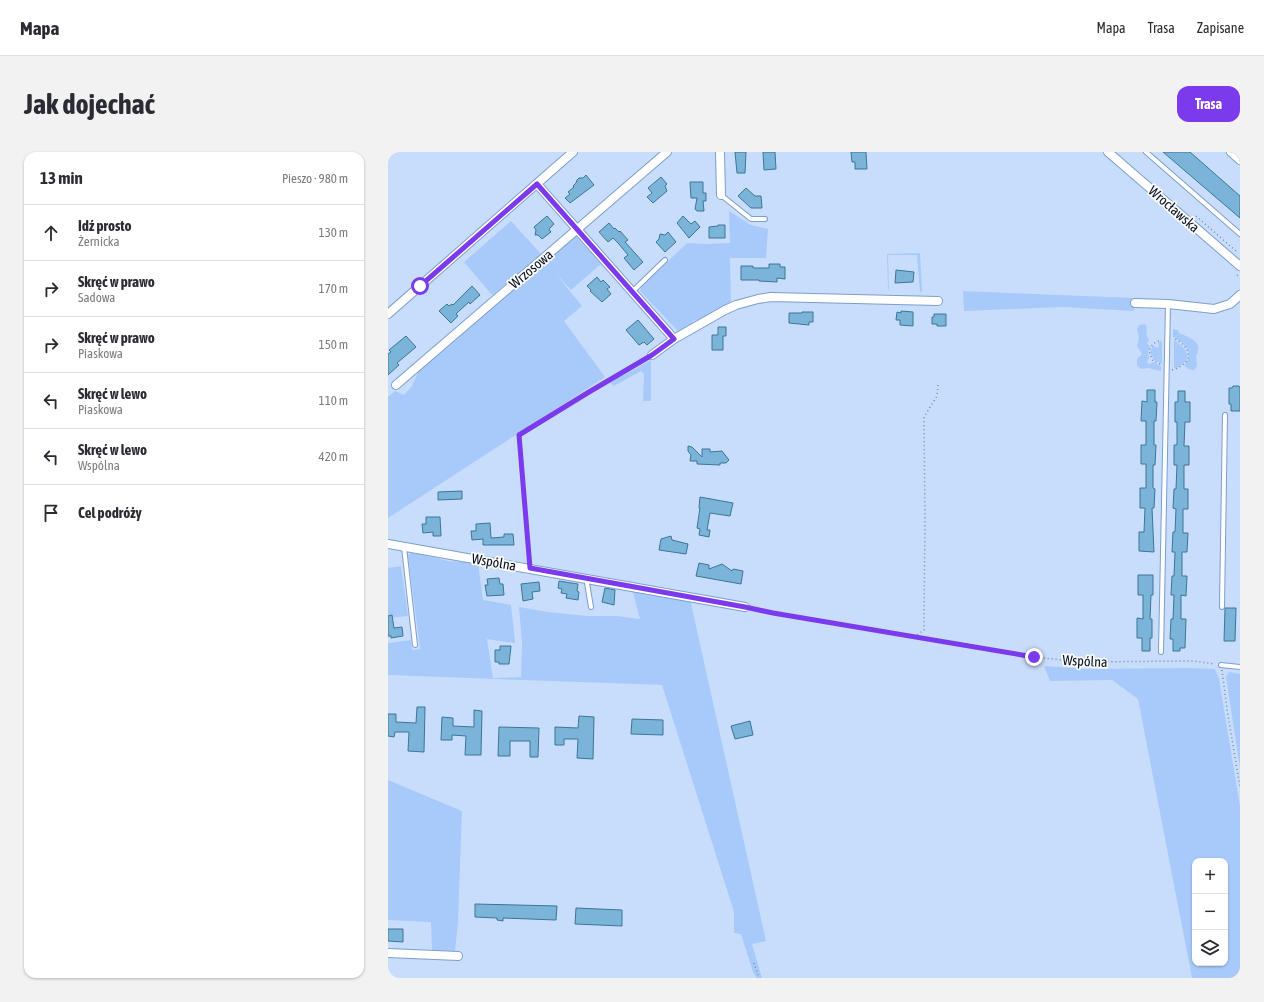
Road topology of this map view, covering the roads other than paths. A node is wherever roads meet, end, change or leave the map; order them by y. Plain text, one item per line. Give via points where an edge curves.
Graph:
1 (573, 152) edge
2 (667, 152) edge
3 (720, 152) edge
4 (1109, 152) edge
5 (1146, 152) edge
6 (1231, 152) edge
7 (1240, 160) edge
8 (537, 184) junction
9 (721, 194) joint
10 (765, 219) dead end
11 (578, 230) junction
12 (1240, 234) edge
13 (665, 260) dead end
14 (1240, 266) edge
15 (632, 292) junction
16 (1240, 295) edge
17 (938, 301) dead end
18 (1135, 303) dead end
19 (1168, 304) junction
20 (388, 314) edge
21 (674, 339) junction
22 (652, 355) road end
23 (396, 385) dead end
24 (1225, 415) dead end
25 (388, 544) edge
26 (404, 546) junction
27 (588, 578) junction
28 (591, 607) dead end
29 (745, 607) road end
30 (1222, 607) dead end
31 (415, 645) dead end
32 (1161, 652) dead end
33 (1222, 665) road end
34 (1240, 667) edge
35 (388, 953) edge
36 (458, 956) dead end

1 - 8 street
2 - 11 street, Wrzosowa
3 - 9 street
4 - 14 street, Wrocławska
5 - 12 lane
6 - 7 street
8 - 11 street
8 - 20 street
9 - 10 lane via 751,219
11 - 15 street
11 - 23 street, Wrzosowa
13 - 15 lane
15 - 21 street
16 - 19 street via 1230,304 1214,308
17 - 21 street via 771,297 736,305
18 - 19 street
19 - 32 lane
21 - 22 street
24 - 30 lane
25 - 26 street, Wspólna
26 - 27 street, Wspólna
26 - 31 lane
27 - 28 lane
27 - 29 street, Wspólna
33 - 34 lane
35 - 36 street

